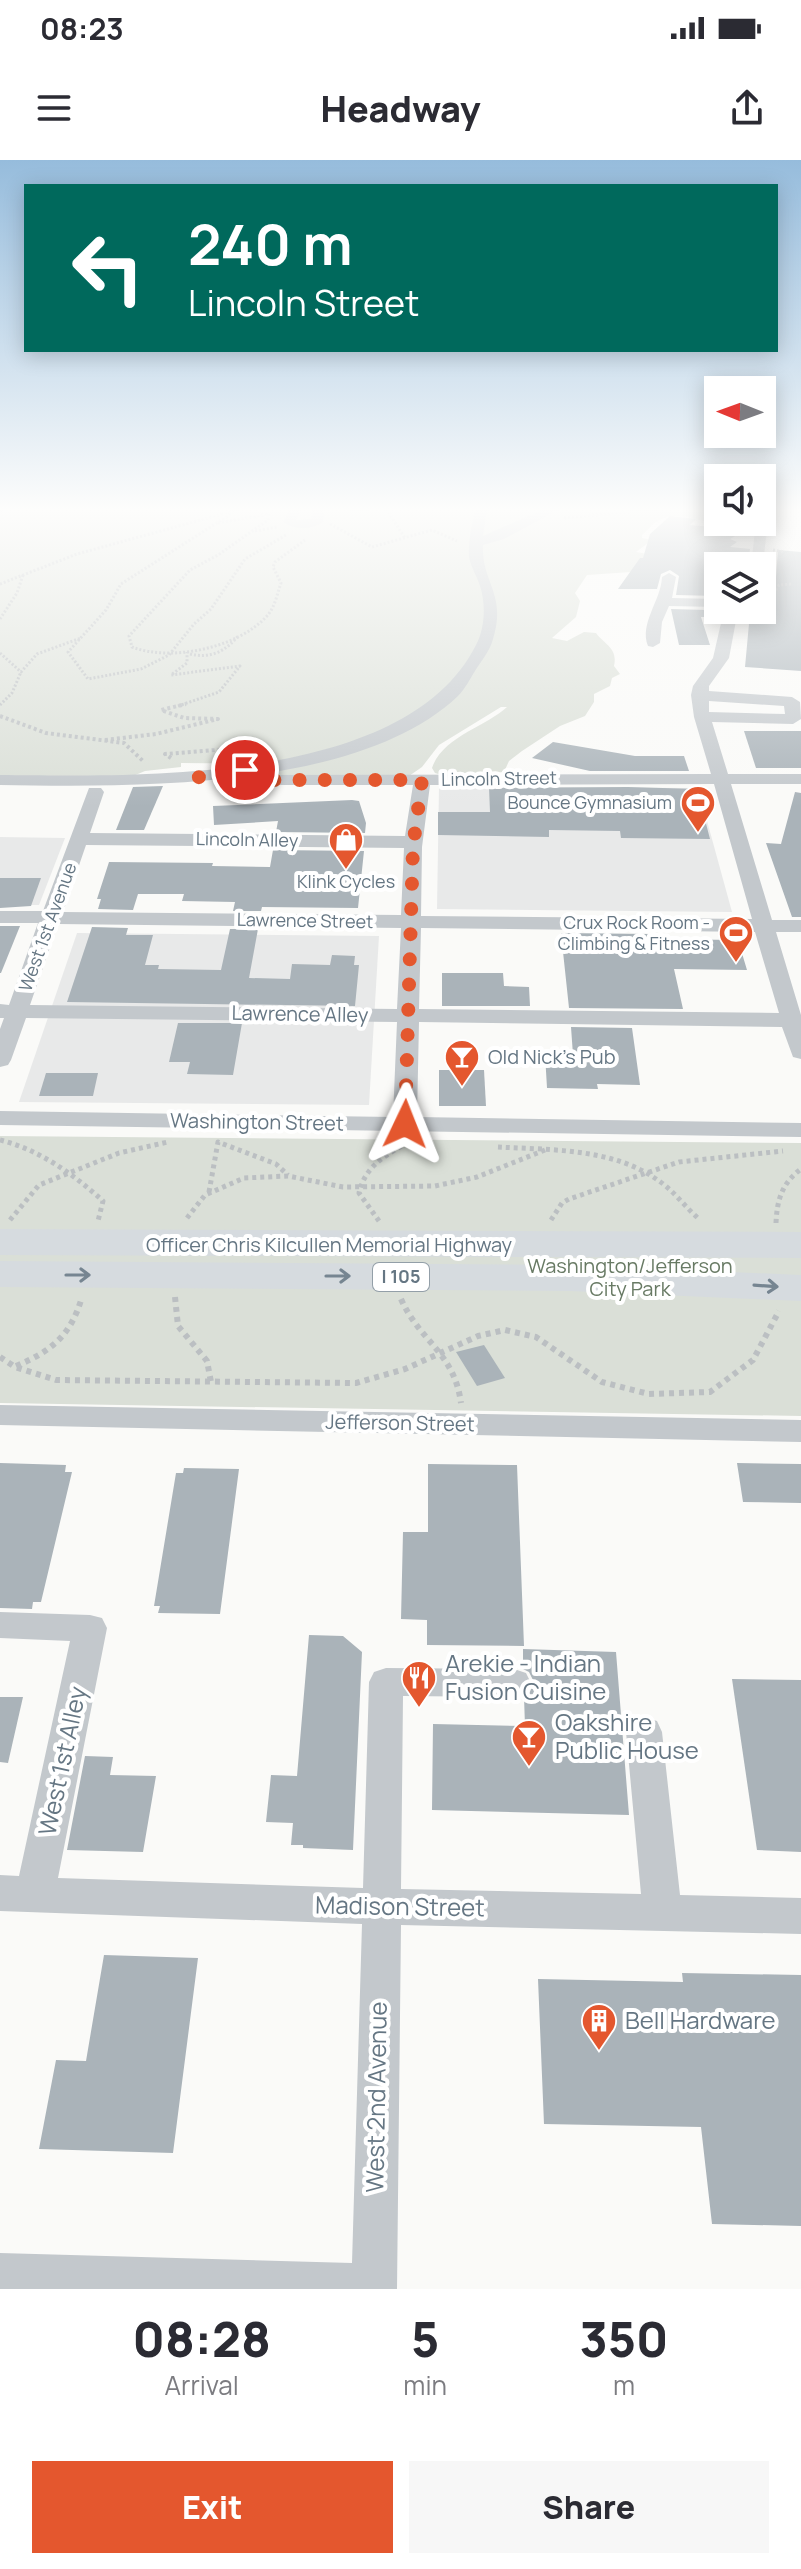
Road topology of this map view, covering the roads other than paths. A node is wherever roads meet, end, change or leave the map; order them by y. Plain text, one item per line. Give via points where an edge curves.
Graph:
1 (489, 608) edge
2 (661, 608) edge
3 (728, 624) edge
4 (653, 643) dead end
5 (699, 695) junction
6 (702, 717) junction
7 (197, 777) junction
8 (721, 778) junction
9 (801, 779) edge
10 (0, 780) edge
11 (422, 780) junction
12 (95, 792) dead end
13 (80, 839) junction
14 (414, 842) junction
15 (0, 917) edge
16 (52, 918) junction
17 (411, 922) junction
18 (765, 925) junction
19 (801, 926) edge
20 (9, 1011) edge
21 (409, 1016) junction
22 (792, 1020) junction
23 (801, 1052) edge
24 (0, 1060) edge
25 (0, 1118) edge
26 (801, 1130) edge
27 (398, 1134) junction
28 (3, 1234) edge
29 (782, 1234) edge
30 (0, 1274) edge
31 (790, 1293) edge
32 (0, 1415) edge
33 (801, 1431) edge
34 (0, 1625) edge
35 (514, 1683) dead end
36 (644, 1732) dead end
37 (18, 1894) edge
38 (380, 1904) junction
39 (662, 1913) junction
40 (801, 1916) edge
41 (0, 2276) edge
42 (374, 2288) edge

1 - 7 street via 484,647 471,669 447,697 405,724 317,758 276,767 216,767
2 - 4 street via 652,626
3 - 5 street via 721,658
5 - 6 street
5 - 6 street via 792,702 793,719
6 - 8 street
7 - 10 street
7 - 11 street, Lincoln Street
8 - 9 street, Lincoln Street
8 - 11 street, Lincoln Street
8 - 18 street
11 - 14 street
12 - 13 street, West 1st Avenue
13 - 14 street, Lincoln Alley
13 - 16 street, West 1st Avenue
14 - 17 street
15 - 16 street, Lawrence Street
16 - 17 street, Lawrence Street
16 - 20 street, West 1st Avenue
17 - 18 street, Lawrence Street
17 - 21 street
18 - 19 street, Lawrence Street
18 - 22 street
20 - 21 street, Lawrence Alley
20 - 24 street, West 1st Avenue
21 - 22 street, Lawrence Alley
21 - 27 street
22 - 23 street
25 - 27 street, Washington Street
26 - 27 street, Washington Street
28 - 29 highway, Officer Chris Kilcullen Memorial Highway / I 105 via 551,1246
30 -> 31 highway, Officer Chris Kilcullen Memorial Highway / I 105 via 570,1278
32 - 33 street, Jefferson Street
34 - 37 street, West 1st Alley via 90,1628
35 - 38 street, West 2nd Avenue via 386,1682
36 - 39 street
37 - 38 street, Madison Street
38 - 39 street, Madison Street
38 - 42 street, West 2nd Avenue
39 - 40 street, Madison Street
41 - 42 street

